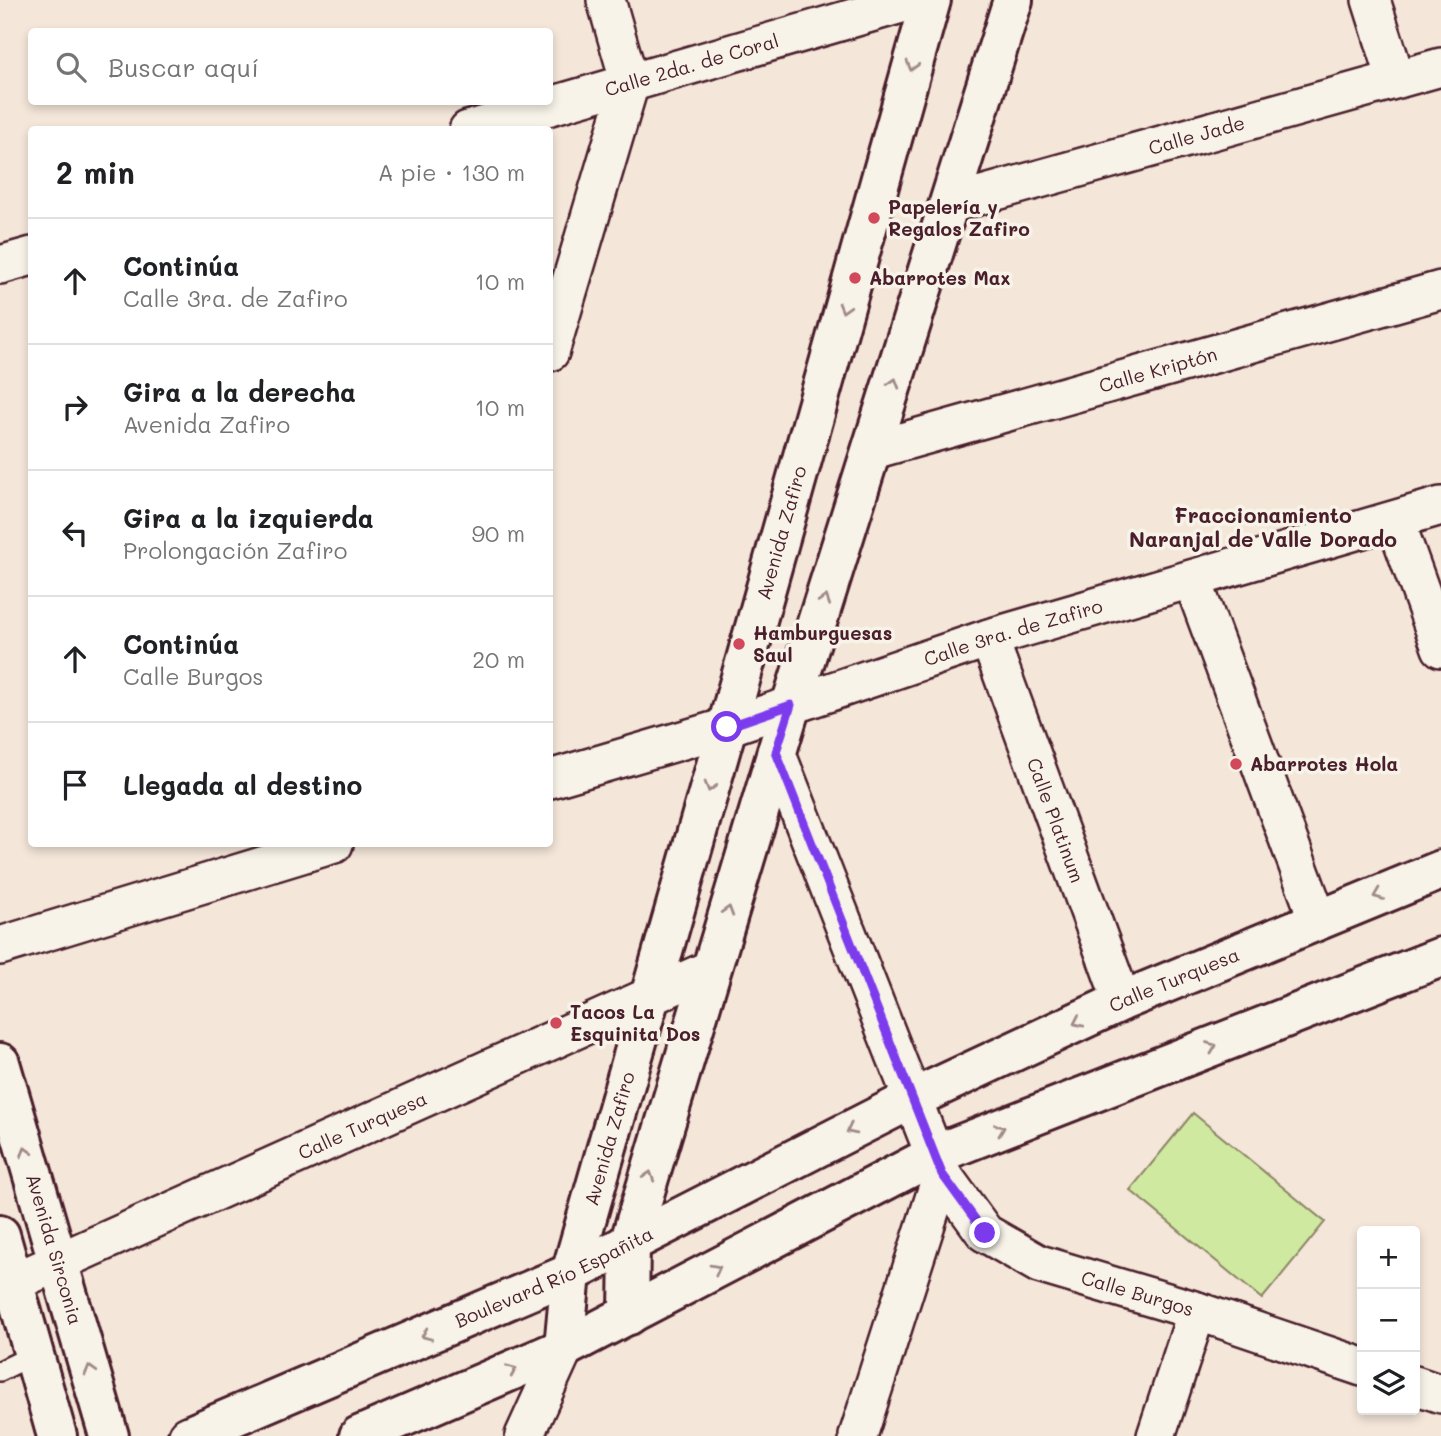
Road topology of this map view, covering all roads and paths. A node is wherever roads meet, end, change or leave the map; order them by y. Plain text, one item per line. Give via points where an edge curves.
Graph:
1 (606, 0) edge
2 (915, 0) edge
3 (931, 0) edge
4 (1013, 0) edge
5 (1371, 0) edge
6 (1441, 66) edge
7 (1396, 79) junction
8 (629, 83) junction
9 (482, 126) edge
10 (950, 204) junction
11 (28, 257) edge
12 (0, 265) edge
13 (1441, 290) edge
14 (553, 336) edge
15 (873, 450) junction
16 (1441, 506) edge
17 (1395, 520) junction
18 (1192, 579) junction
19 (989, 638) junction
20 (1441, 648) edge
21 (791, 705) junction
22 (727, 727) junction
23 (776, 752) junction
24 (553, 778) edge
25 (313, 847) edge
26 (235, 858) edge
27 (1441, 870) edge
28 (1318, 920) junction
29 (0, 946) edge
30 (1441, 957) edge
31 (711, 969) junction
32 (648, 997) junction
33 (1122, 1002) junction
34 (0, 1063) edge
35 (912, 1099) junction
36 (939, 1164) junction
37 (0, 1234) edge
38 (630, 1241) junction
39 (58, 1261) junction
40 (570, 1273) junction
41 (14, 1282) junction
42 (1197, 1311) junction
43 (629, 1315) junction
44 (564, 1348) junction
45 (35, 1354) junction
46 (1357, 1365) edge
47 (0, 1371) edge
48 (1420, 1387) edge
49 (1441, 1394) edge
50 (57, 1436) edge
51 (109, 1436) edge
52 (188, 1436) edge
53 (359, 1436) edge
54 (524, 1436) edge
55 (858, 1436) edge
56 (1156, 1436) edge

1 - 8 street
2 - 8 street, Calle 2da. de Coral
3 -> 22 street, Avenida Zafiro
4 - 10 street
5 - 7 street
6 - 7 street, Calle Jade
7 - 10 street, Calle Jade
8 - 9 street, Calle 2da. de Coral
8 - 14 street
15 -> 10 street
11 - 12 street
13 - 15 street, Calle Kriptón
21 -> 15 street
16 - 17 street, Calle 3ra. de Zafiro
17 - 18 street, Calle 3ra. de Zafiro
17 - 20 street
18 - 19 street, Calle 3ra. de Zafiro
18 - 28 street
19 - 21 street, Calle 3ra. de Zafiro
19 - 33 street, Calle Platinum
21 - 22 street, Calle 3ra. de Zafiro
21 - 23 street
22 - 24 street, Calle 3ra. de Zafiro
22 -> 32 street, Avenida Zafiro
31 -> 23 street
23 - 35 street, Calle Burgos
25 - 26 street
26 - 29 street
27 -> 28 street, Calle Turquesa
28 - 33 street, Calle Turquesa
36 -> 30 street
31 - 32 street, Calle Turquesa
38 -> 31 street
32 - 39 street, Calle Turquesa
32 - 40 street, Avenida Zafiro
33 -> 35 street, Calle Turquesa
39 -> 34 street, Avenida Sirconia
35 - 36 street, Calle Burgos
35 -> 38 street, Boulevard Río Españita
36 - 42 street, Calle Burgos via 985,1233 1039,1264
43 -> 36 street
36 - 55 street
37 - 41 street
38 - 40 street, Boulevard Río Españita
38 - 43 street
39 - 41 street, Calle Turquesa
51 -> 39 street, Avenida Sirconia
40 - 44 street, Avenida Zafiro
40 -> 52 street, Boulevard Río Españita
41 - 45 street
42 - 46 street, Calle Burgos
42 - 56 street
43 - 44 street
53 -> 44 street
44 - 54 street
45 - 47 lane
45 - 50 street
48 - 49 street

